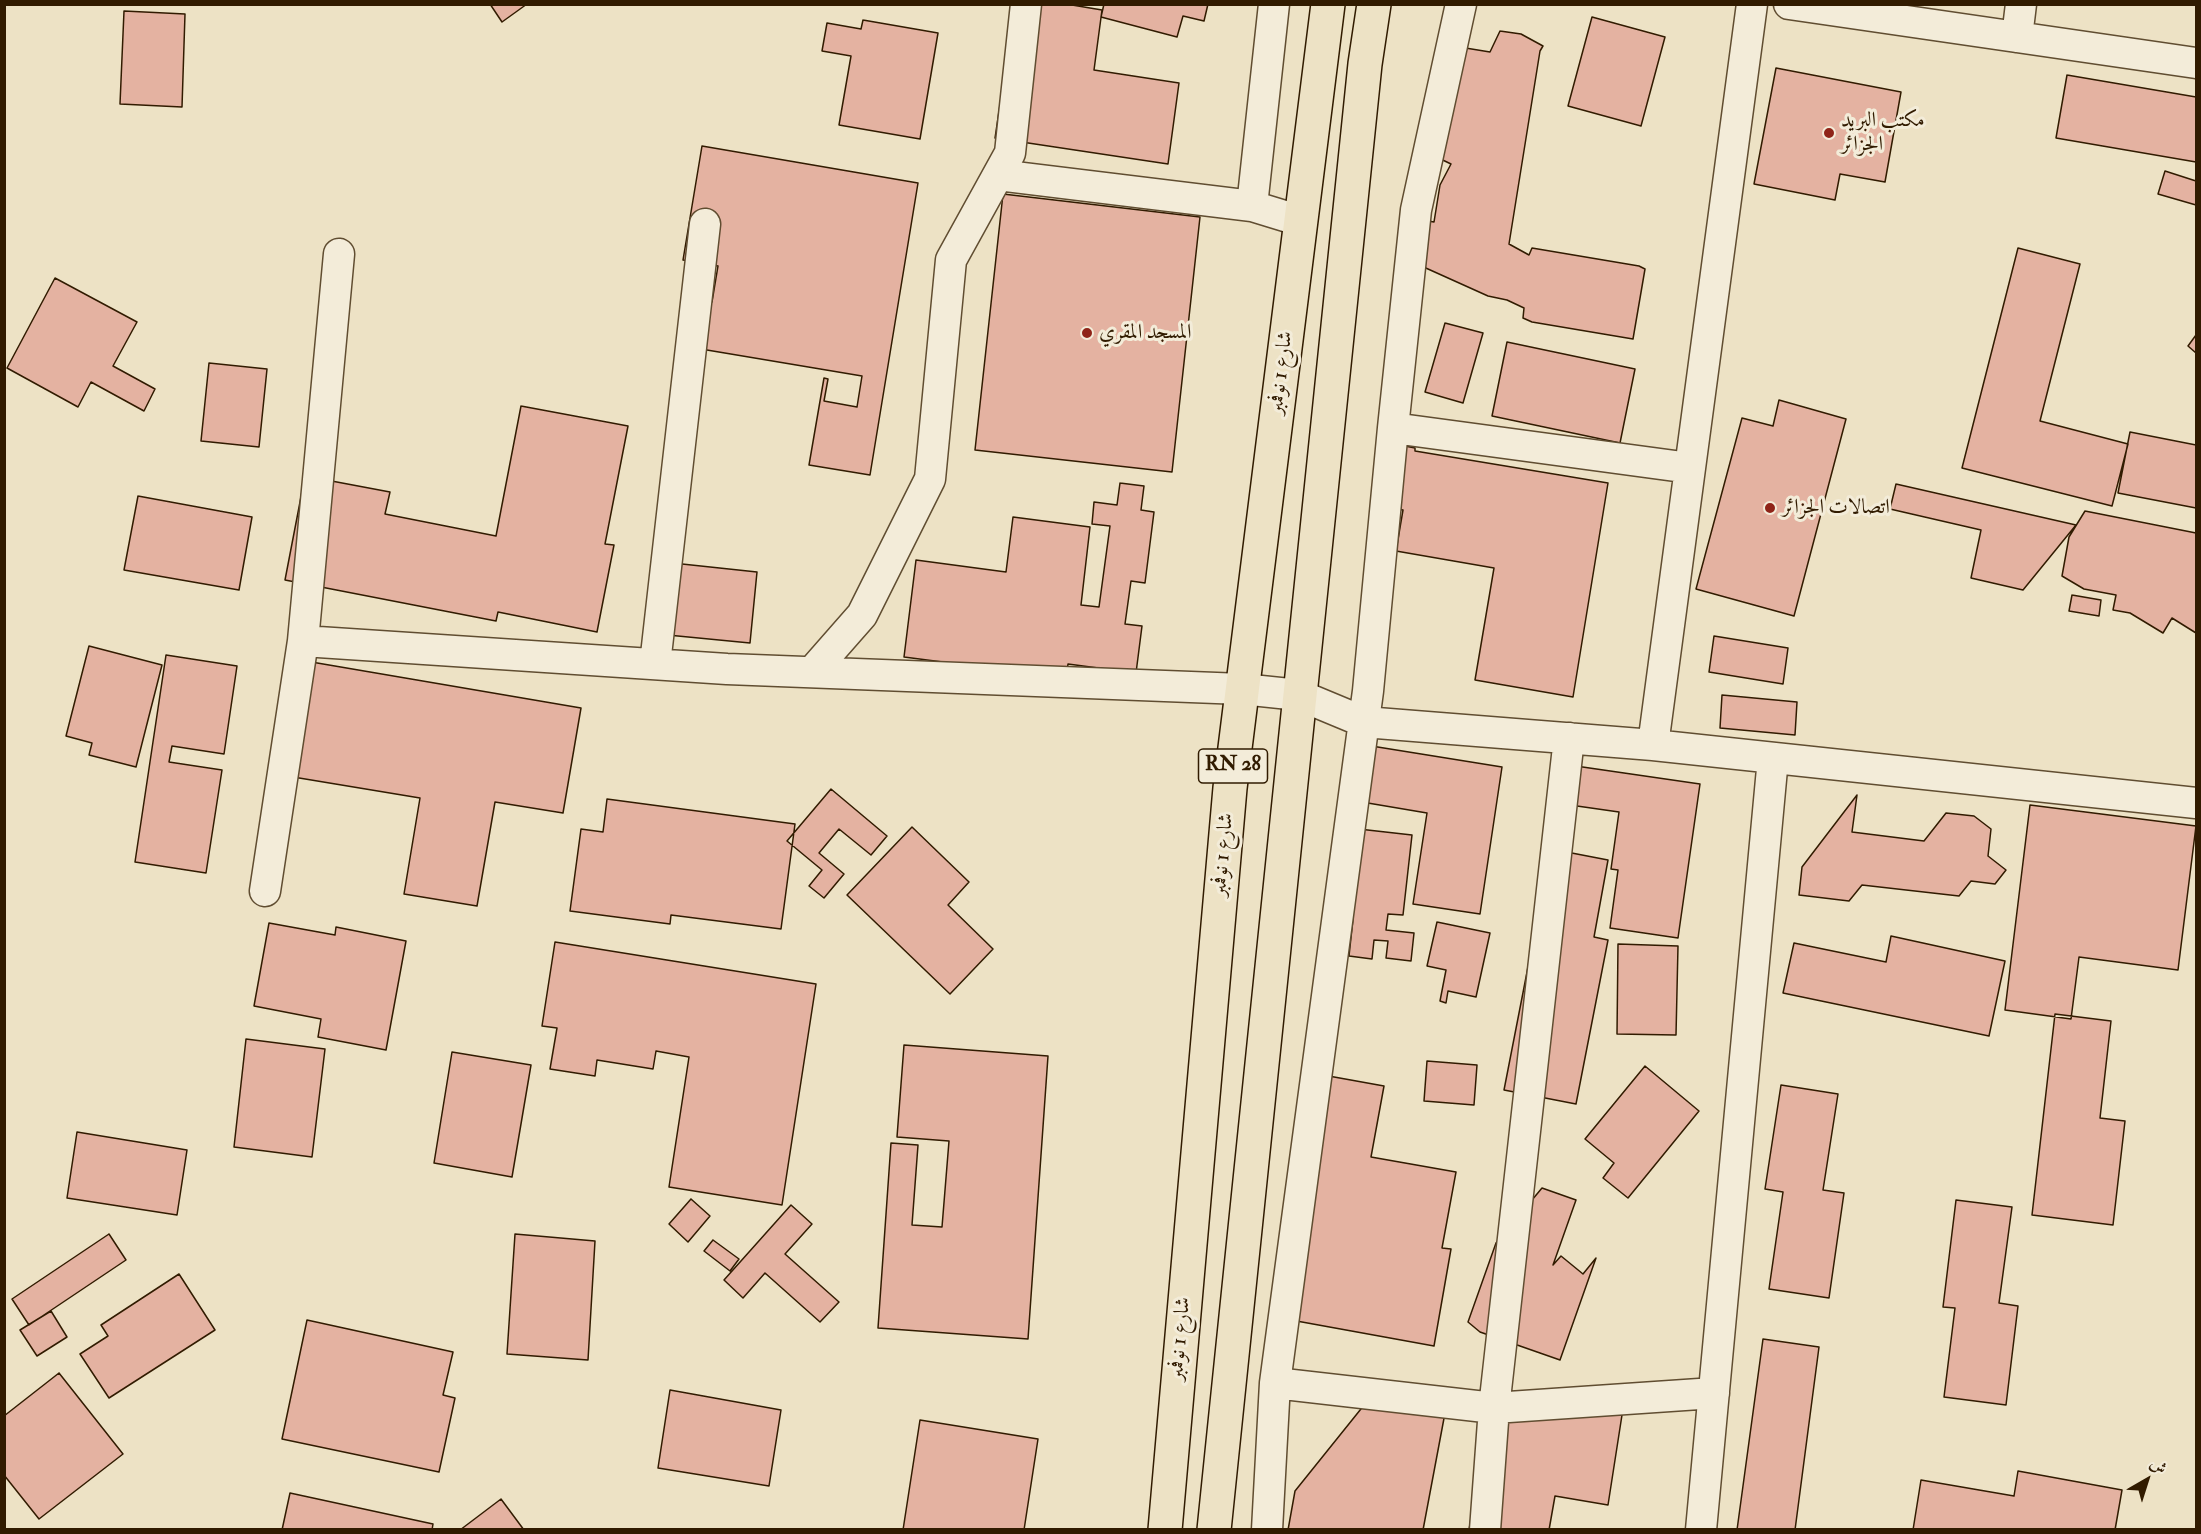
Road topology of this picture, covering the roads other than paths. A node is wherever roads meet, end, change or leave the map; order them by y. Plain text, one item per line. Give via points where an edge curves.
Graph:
1 (1026, 4) edge
2 (1274, 4) edge
3 (1328, 4) edge
4 (1374, 4) edge
5 (1461, 4) edge
6 (1752, 4) edge
7 (1789, 4) edge
8 (2021, 4) edge
9 (2017, 37) junction
10 (2196, 63) edge
11 (998, 176) junction
12 (1252, 206) junction
13 (1301, 221) junction
14 (705, 224) dead end
15 (339, 254) dead end
16 (1393, 428) junction
17 (1690, 468) junction
18 (303, 641) junction
19 (655, 664) junction
20 (812, 672) junction
21 (1242, 689) junction
22 (1299, 695) junction
23 (1364, 722) junction
24 (1569, 738) junction
25 (1653, 745) junction
26 (1773, 758) junction
27 (2196, 803) edge
28 (265, 891) dead end
29 (1275, 1383) junction
30 (1714, 1393) junction
31 (1494, 1408) junction
32 (1165, 1530) edge
33 (1215, 1530) edge
34 (1267, 1530) edge
35 (1485, 1530) edge
36 (1701, 1530) edge

1 - 11 street via 1010,153
2 - 12 street
3 - 13 main road, شارع 1 نوفمبر / RN 28
4 - 22 main road, RN 28 via 1363,75
5 - 16 street via 1416,210
6 - 17 street
7 - 9 street
8 - 9 street
9 - 10 street
11 - 12 street
11 - 20 street via 951,260 930,479 862,615
12 - 13 street
13 - 21 main road, شارع 1 نوفمبر / RN 28
14 - 19 street
15 - 18 street
16 - 17 street
16 - 23 street
17 - 25 street
18 - 19 street
18 - 28 street
19 - 20 street
20 - 21 street
21 - 22 street
21 - 32 main road, شارع 1 نوفمبر / RN 28
22 - 23 street
22 - 33 main road, RN 28
23 - 24 street
23 - 29 street
24 - 25 street
24 - 31 street
25 - 26 street
26 - 27 street
26 - 30 street
29 - 31 street
29 - 34 street
30 - 31 street
30 - 36 street
31 - 35 street

